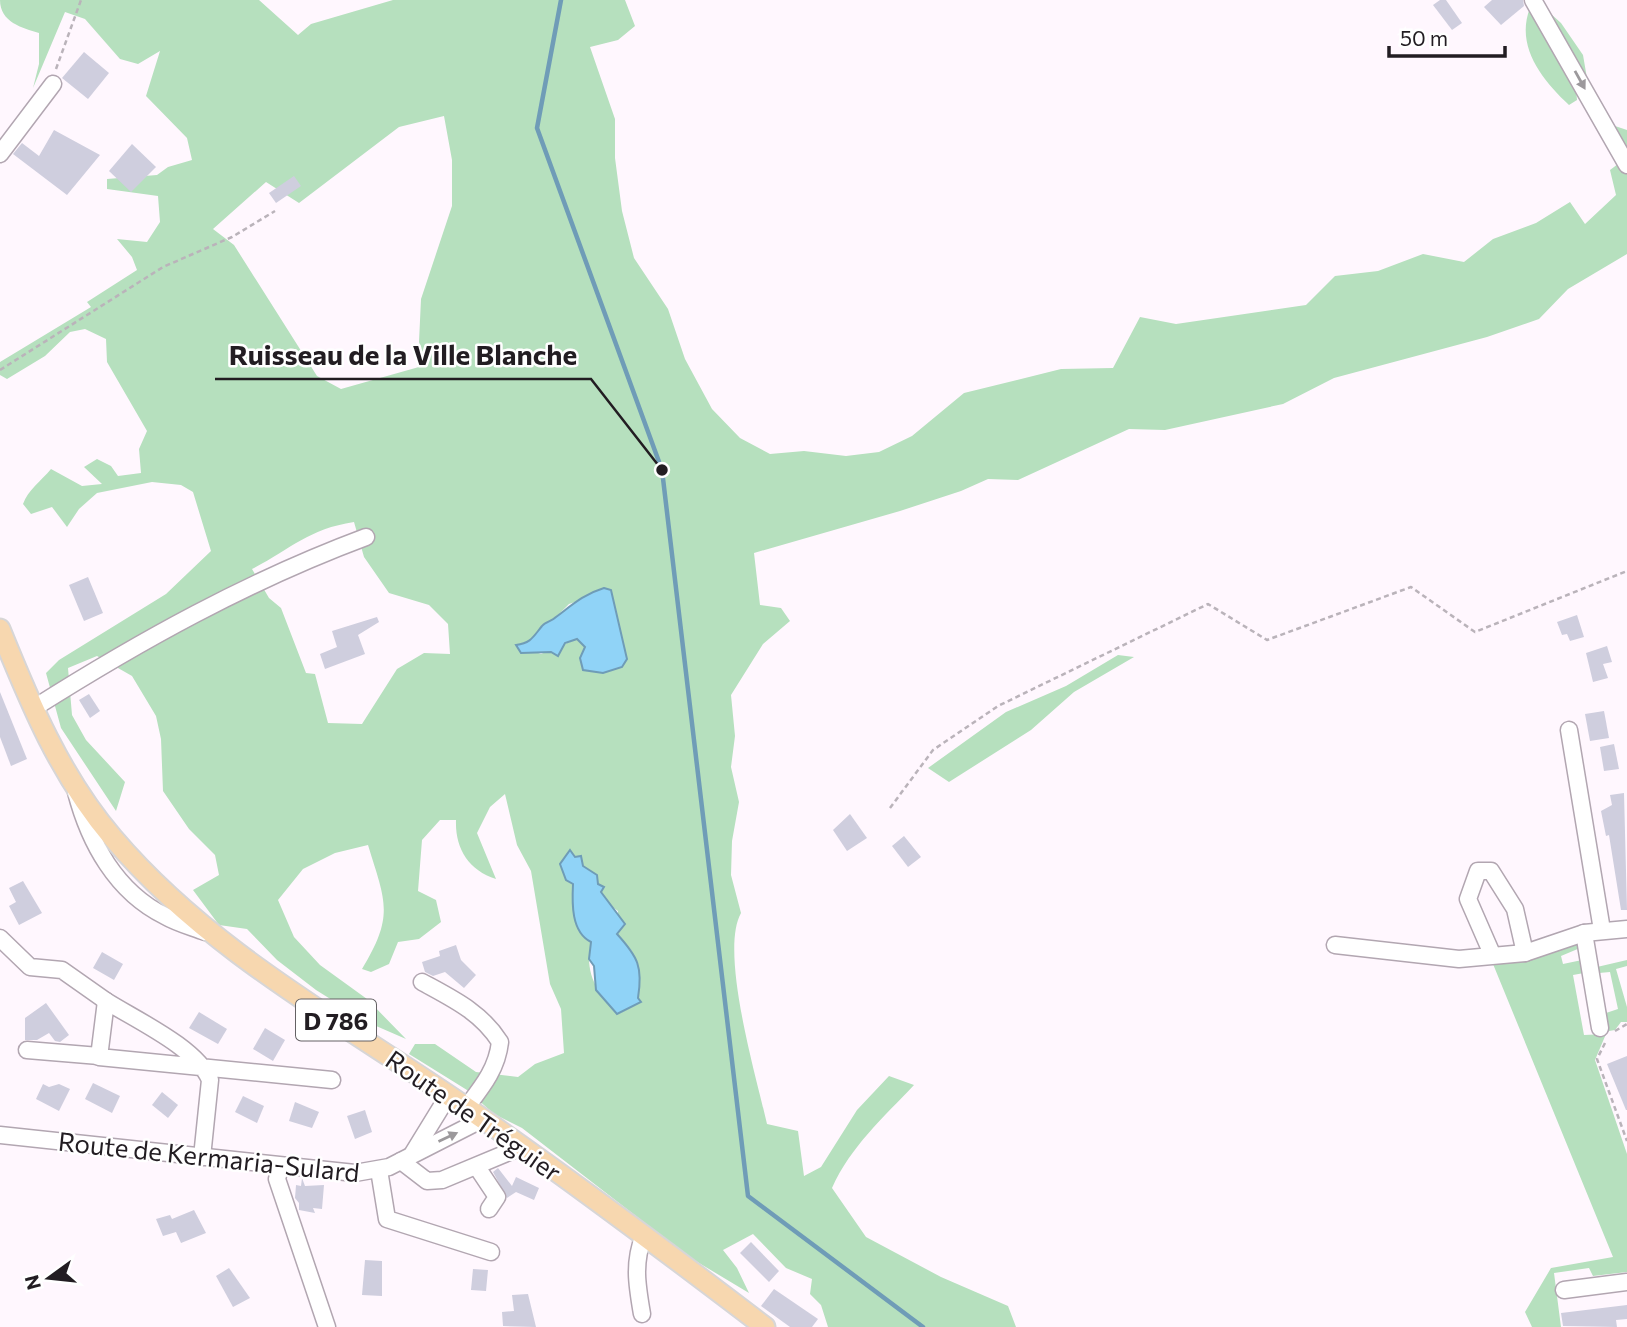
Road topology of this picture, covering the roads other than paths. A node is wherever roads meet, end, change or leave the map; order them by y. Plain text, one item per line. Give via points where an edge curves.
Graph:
1 (1533, 0) edge
2 (53, 84) road end
3 (0, 154) edge
4 (1627, 165) edge
5 (366, 537) dead end
6 (0, 629) edge
7 (34, 708) junction
8 (1569, 730) dead end
9 (1627, 929) edge
10 (1602, 930) junction
11 (1584, 933) junction
12 (0, 938) edge
13 (1335, 945) dead end
14 (1525, 953) junction
15 (1492, 954) junction
16 (422, 982) dead end
17 (106, 1002) junction
18 (1600, 1028) dead end
19 (27, 1050) dead end
20 (99, 1056) junction
21 (205, 1069) junction
22 (332, 1080) dead end
23 (448, 1096) junction
24 (475, 1114) junction
25 (0, 1135) edge
26 (521, 1147) junction
27 (202, 1157) junction
28 (407, 1157) junction
29 (477, 1167) junction
30 (280, 1168) junction
31 (379, 1170) junction
32 (489, 1209) dead end
33 (644, 1235) junction
34 (491, 1252) dead end
35 (1627, 1282) edge
36 (1564, 1290) dead end
37 (642, 1314) dead end
38 (327, 1327) edge
39 (765, 1327) edge

1 -> 4 street
2 - 3 street
5 - 7 street via 295,563 193,614
6 - 7 main road, Route de Tréguier / D 786
7 - 23 main road, Route de Tréguier / D 786 via 74,785 141,869 208,933
8 - 10 street
9 - 10 street
10 - 11 street
11 - 14 street
11 - 18 street
12 - 17 street via 30,967 62,970
13 - 15 street via 1459,959
14 - 15 street
14 - 15 street via 1515,909 1491,872 1478,871 1468,899
16 - 24 street via 467,1007 488,1024 500,1042
17 - 20 street
17 - 21 street
19 - 20 street
20 - 21 street
21 - 22 street
21 - 27 street via 210,1080
23 - 24 main road, Route de Tréguier / D 786
23 - 28 street
24 - 26 main road, Route de Tréguier / D 786
28 -> 24 street, Route de Kermaria-Sulard
25 - 27 street, Route de Kermaria-Sulard
26 - 29 street
26 - 33 main road, Route de Tréguier / D 786
27 - 30 street, Route de Kermaria-Sulard
28 - 29 street via 427,1181
28 - 31 street, Route de Kermaria-Sulard
29 - 32 street via 497,1197
30 - 31 street, Route de Kermaria-Sulard
30 - 38 street via 277,1179
31 - 34 street via 387,1219
33 - 37 street via 636,1255
33 - 39 main road, Route de Tréguier / D 786
35 - 36 street

